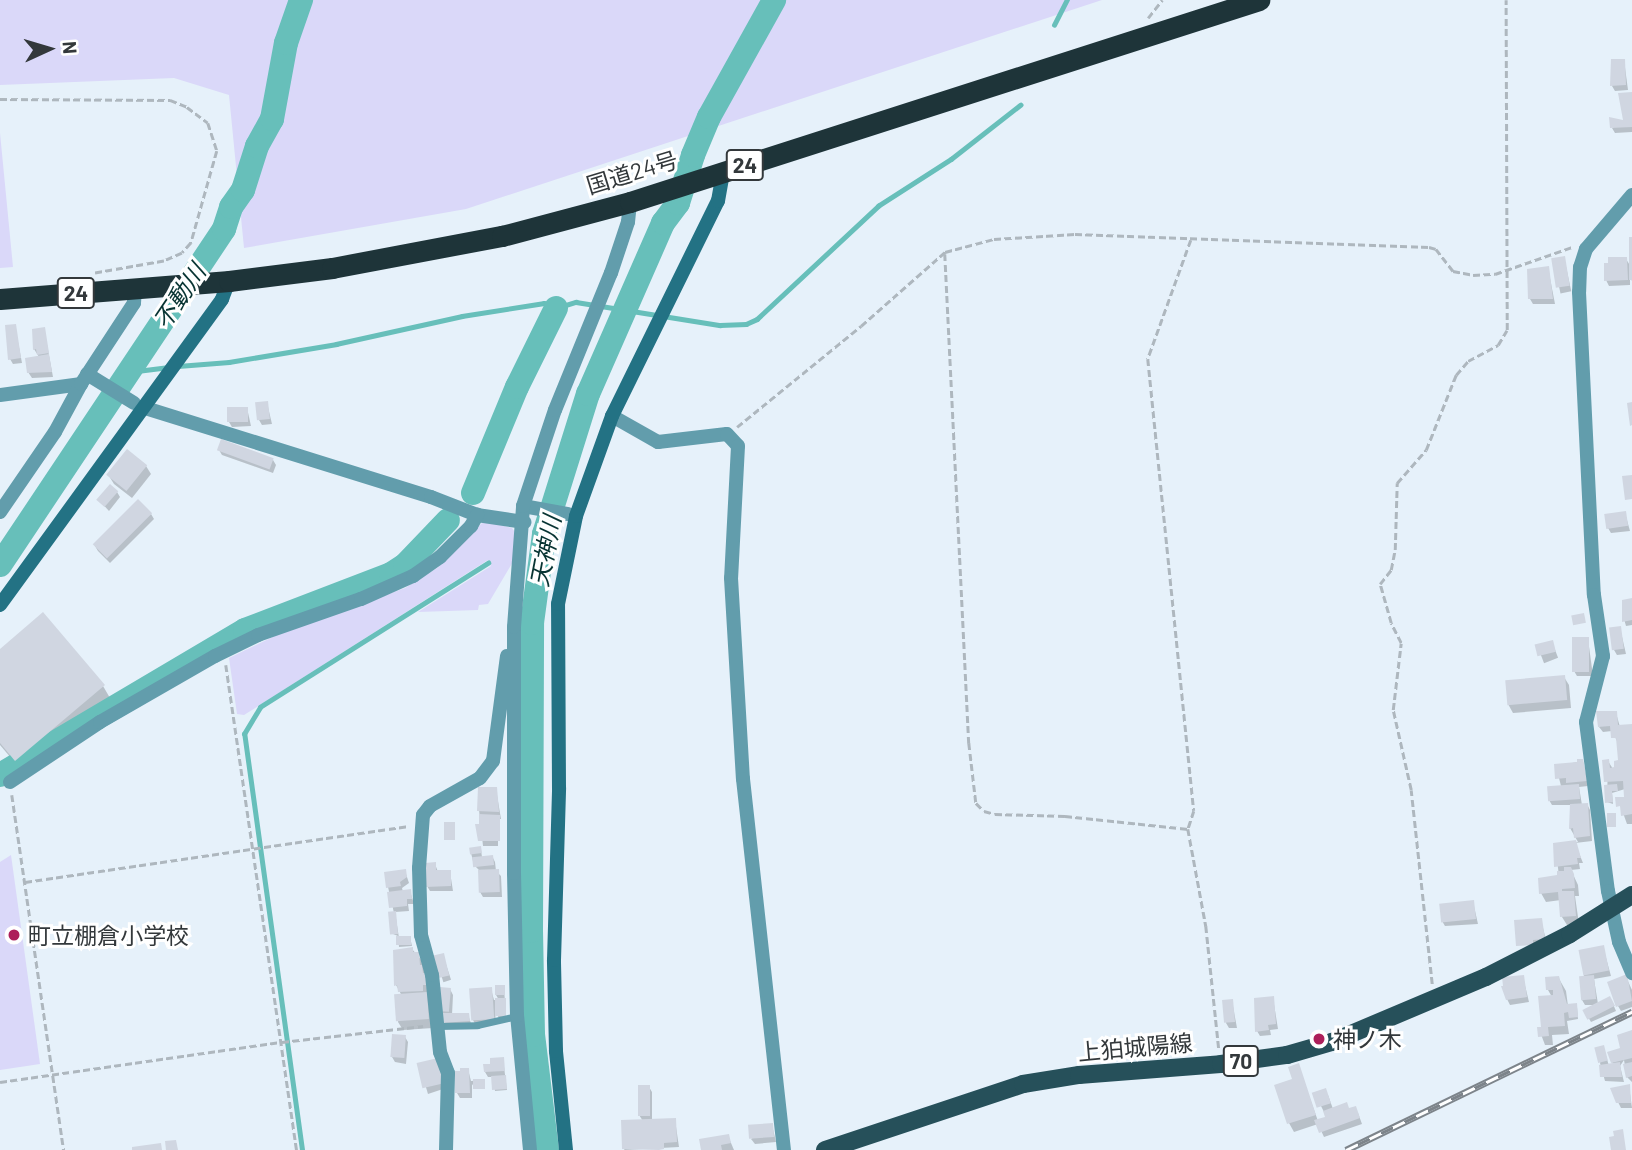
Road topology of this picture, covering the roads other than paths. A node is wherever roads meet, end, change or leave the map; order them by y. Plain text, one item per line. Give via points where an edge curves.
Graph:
1 (1259, 0) edge
2 (723, 173) junction
3 (1632, 195) edge
4 (630, 202) junction
5 (224, 282) junction
6 (144, 288) junction
7 (0, 299) edge
8 (88, 379) junction
9 (2, 395) edge
10 (138, 405) junction
11 (612, 416) junction
12 (526, 506) junction
13 (0, 512) edge
14 (477, 515) junction
15 (572, 515) junction
16 (524, 522) junction
17 (0, 605) edge
18 (514, 627) junction
19 (10, 782) road end
20 (1632, 895) edge
21 (1611, 906) junction
22 (1632, 973) edge
23 (517, 1016) junction
24 (436, 1025) junction
25 (446, 1150) edge
26 (530, 1150) edge
27 (566, 1150) edge
28 (784, 1150) edge
29 (825, 1150) edge

1 - 2 highway, 国道24号 / 24
2 - 4 highway, 国道24号 / 24
2 - 11 street via 718,201
3 - 21 street via 1586,249 1579,292 1594,595 1603,656 1586,722
4 - 5 highway, 国道24号 / 24 via 502,236 332,268
4 - 12 street via 611,273 555,410
5 - 6 highway, 国道24号 / 24
5 - 10 street via 222,299
6 - 7 highway, 国道24号 / 24
6 - 8 street
8 - 9 street
8 - 10 street
8 - 13 street
10 - 14 street
10 - 17 street
11 - 15 street
11 - 28 street via 659,442 727,434 738,446 730,578 743,779
12 - 15 street
12 - 16 street
14 - 16 street
14 - 19 street via 440,557 413,576 224,652 100,722
15 - 27 street via 558,604 554,960 556,1051
16 - 18 street
18 - 23 street
18 - 24 street via 494,761 480,778 430,806 423,815 421,935 432,975
20 - 21 main road, 上狛城陽線 / 70
21 - 22 street
21 - 29 main road, 上狛城陽線 / 70 via 1570,934 1435,1001 1332,1042 1287,1055 1221,1064 1023,1084
23 - 24 lane via 477,1025
23 - 26 street
24 - 25 street via 448,1073

